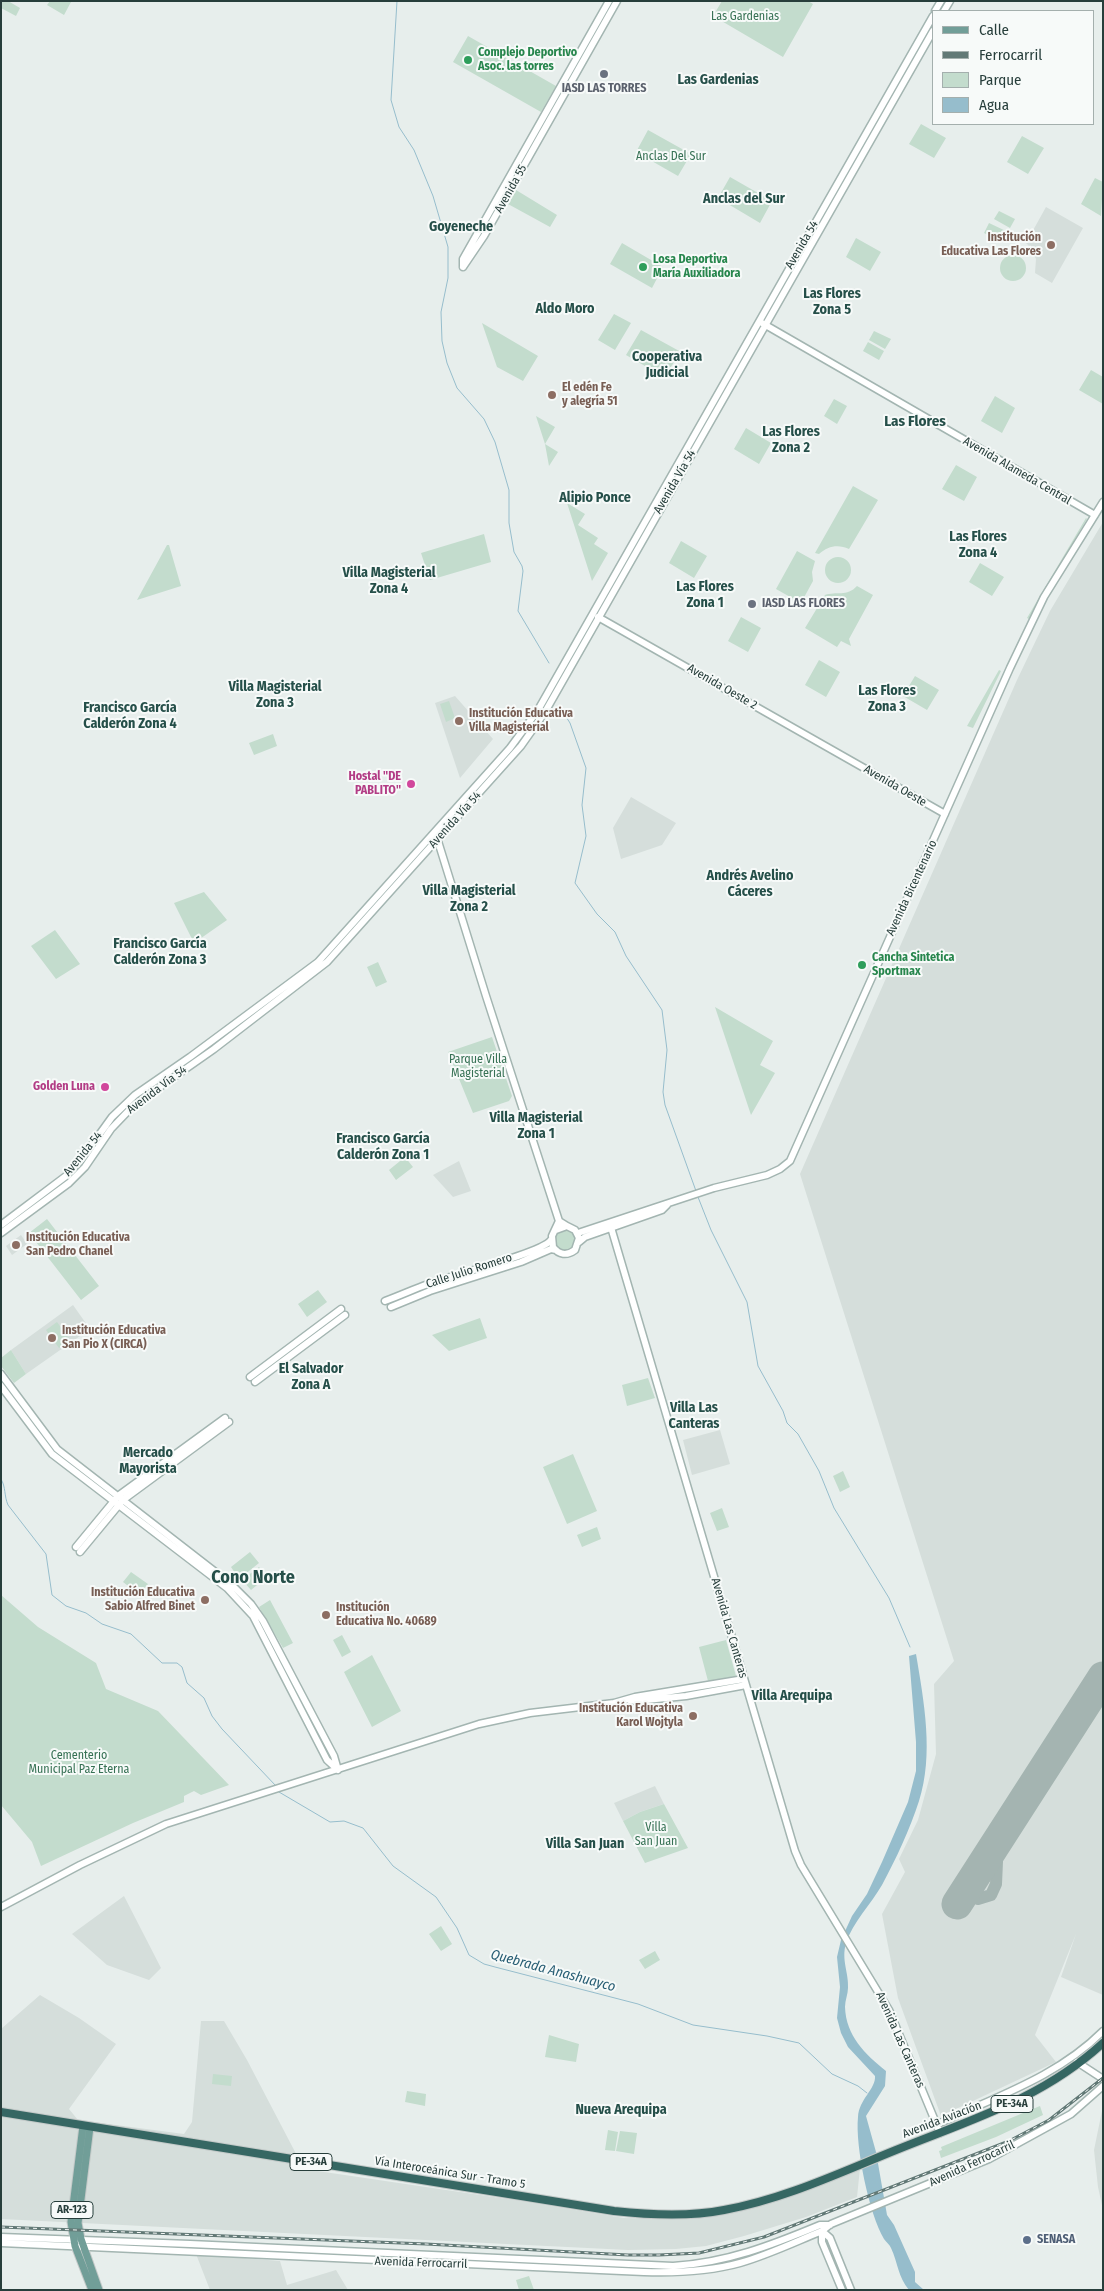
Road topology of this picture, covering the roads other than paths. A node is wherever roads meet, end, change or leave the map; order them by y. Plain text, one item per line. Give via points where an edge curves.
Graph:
1 (609, 1) edge
2 (617, 1) edge
3 (932, 18) edge
4 (932, 33) edge
5 (782, 297) joint
6 (759, 320) junction
7 (765, 325) junction
8 (671, 473) joint
9 (1103, 502) edge
10 (1095, 515) junction
11 (598, 616) junction
12 (845, 757) joint
13 (945, 814) junction
14 (436, 830) junction
15 (438, 839) junction
16 (135, 1095) joint
17 (559, 1221) junction
18 (1, 1225) edge
19 (566, 1226) junction
20 (611, 1226) junction
21 (556, 1230) junction
22 (578, 1233) junction
23 (1, 1234) edge
24 (551, 1240) junction
25 (579, 1242) junction
26 (556, 1250) junction
27 (385, 1301) dead end
28 (391, 1307) dead end
29 (343, 1312) dead end
30 (1, 1374) edge
31 (252, 1379) dead end
32 (1, 1386) edge
33 (227, 1420) dead end
34 (32, 1423) junction
35 (118, 1500) junction
36 (78, 1550) dead end
37 (745, 1682) junction
38 (338, 1770) junction
39 (1, 1907) edge
40 (1103, 2031) edge
41 (1103, 2043) edge
42 (1072, 2057) junction
43 (1079, 2063) junction
44 (1103, 2079) edge
45 (1103, 2086) edge
46 (1, 2112) edge
47 (936, 2125) junction
48 (87, 2127) junction
49 (940, 2133) junction
50 (889, 2153) joint
51 (821, 2228) junction
52 (1, 2237) edge
53 (1, 2243) edge
54 (78, 2243) junction
55 (92, 2290) edge
56 (99, 2290) edge
57 (842, 2290) edge
58 (851, 2290) edge

1 - 2 main road, Avenida 55 via 463,259 463,267 469,262
3 - 6 main road, Avenida 54
4 - 5 main road, Avenida 54
5 - 7 main road, Avenida Vía 54
6 - 7 main road, Avenida Alameda Central
6 - 8 main road, Avenida 54
7 - 10 main road, Avenida Alameda Central
7 - 11 main road, Avenida Vía 54
8 - 14 main road, Avenida Vía 54 via 538,710 510,748
9 - 10 main road, Avenida Bicentenario
10 - 13 main road, Avenida Bicentenario via 1037,612
11 - 12 main road, Avenida Oeste 2
11 - 15 main road, Avenida Vía 54 via 545,712 521,746
12 - 13 main road, Avenida Oeste
13 - 20 main road, Avenida Bicentenario via 790,1161 773,1173 726,1185
14 - 15 main road
14 - 16 main road, Avenida Vía 54 via 318,962
15 - 17 main road
15 - 23 main road, Avenida Vía 54 via 340,950 214,1049 134,1105 80,1172
16 - 18 main road, Avenida 54 via 112,1117 74,1169
17 - 19 main road
17 - 21 main road
19 - 21 main road
19 - 22 main road
20 - 22 main road, Avenida Bicentenario
20 - 25 main road, Avenida Bicentenario
20 - 37 main road, Avenida Las Canteras
21 - 24 main road
22 - 25 main road
24 - 26 main road
24 - 27 main road, Calle Julio Romero via 529,1251
25 - 26 main road via 570,1254
26 - 28 main road, Calle Julio Romero
29 - 31 main road
30 - 34 main road
32 - 34 main road
33 - 35 main road
34 - 35 main road via 57,1449
35 - 36 main road
35 - 38 main road via 243,1594 263,1622 305,1709 334,1756
37 - 38 main road via 686,1696 629,1700 504,1718
37 - 47 main road, Avenida Las Canteras via 795,1852 889,2010
38 - 39 main road via 194,1814 139,1836
40 - 42 main road
41 - 43 highway, Avenida Aviación / PE-34A
42 - 43 main road
42 - 47 main road via 1017,2090
43 - 44 main road
43 - 49 highway, Avenida Aviación / PE-34A via 1023,2098
45 - 51 main road, Avenida Ferrocarril via 1071,2114 1049,2127 955,2174
46 - 48 highway, Vía Interoceánica Sur - Tramo 5 / PE-34A
47 - 49 main road, Avenida Las Canteras
48 - 50 highway, Vía Interoceánica Sur - Tramo 5 / PE-34A via 655,2215 703,2213 750,2205 790,2193
48 - 54 main road, AR-123 via 70,2222
49 - 50 highway, Avenida Aviación / PE-34A
51 - 54 main road, Avenida Ferrocarril via 741,2263 676,2273 413,2263
51 - 57 main road via 822,2242
51 - 58 main road via 830,2238
52 - 54 main road, Avenida Ferrocarril
53 - 54 main road, Avenida Ferrocarril
54 - 55 main road, AR-123
54 - 56 main road, AR-123

